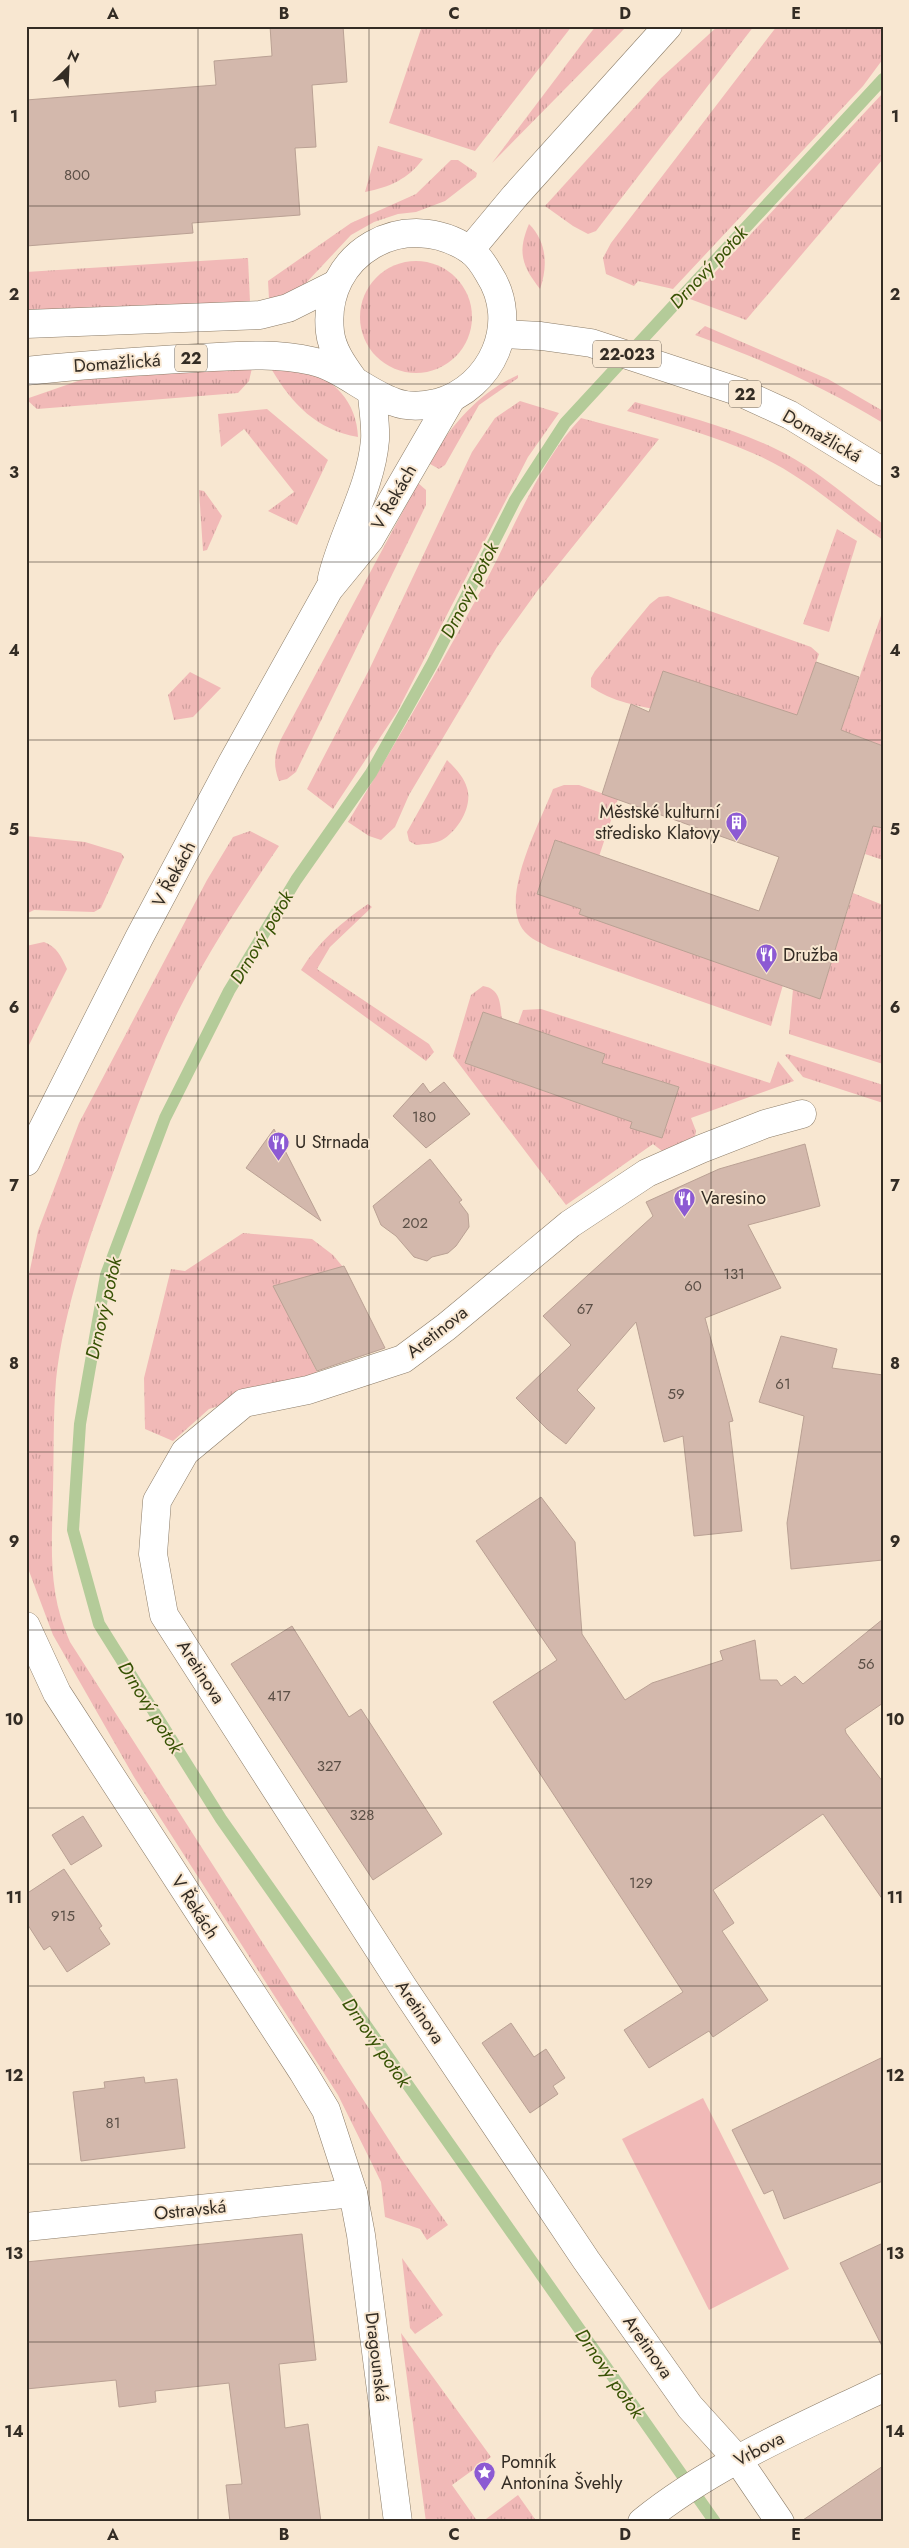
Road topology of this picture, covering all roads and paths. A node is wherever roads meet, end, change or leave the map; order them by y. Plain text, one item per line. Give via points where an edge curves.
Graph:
1 (668, 26) edge
2 (470, 250) junction
3 (336, 284) junction
4 (26, 324) edge
5 (502, 334) junction
6 (663, 366) joint
7 (26, 371) edge
8 (362, 386) junction
9 (451, 399) junction
10 (883, 472) edge
11 (329, 589) junction
12 (802, 1114) dead end
13 (26, 1162) edge
14 (26, 1626) edge
15 (353, 2193) junction
16 (26, 2227) edge
17 (883, 2388) edge
18 (729, 2465) junction
19 (650, 2516) edge
20 (398, 2522) edge
21 (780, 2522) edge

1 - 2 street
2 - 3 street, Domažlická / 22 via 433,234 404,233 376,242 352,259
2 - 5 street, Domažlická / 22 via 495,283 502,308
3 - 4 street via 288,308 260,315
3 - 8 street, Domažlická / 22 via 329,308 330,334 338,358
5 - 6 street, Domažlická / 22-023 via 591,343
5 - 9 street, Domažlická / 22 via 496,354 485,372 470,388
6 - 10 street, Domažlická / 22 via 740,392 790,416
7 - 8 street, Domažlická / 22 via 103,362 263,355 314,361
8 - 9 street, Domažlická / 22 via 397,404 424,406
8 - 11 street, V Řekách via 375,440 370,466 337,557
9 - 11 street, V Řekách via 370,539
11 - 13 street, V Řekách via 139,938
12 - 18 street, Aretinova via 701,1148 647,1173 570,1224 403,1359 308,1390 244,1403 185,1452 157,1501 153,1554 164,1615 398,1979 586,2260
14 - 15 street, V Řekách via 57,1694 326,2110
15 - 16 street, Ostravská
15 - 20 street, Dragounská
17 - 18 street, Vrbova
18 - 19 street, Vrbova
18 - 21 street, Aretinova

